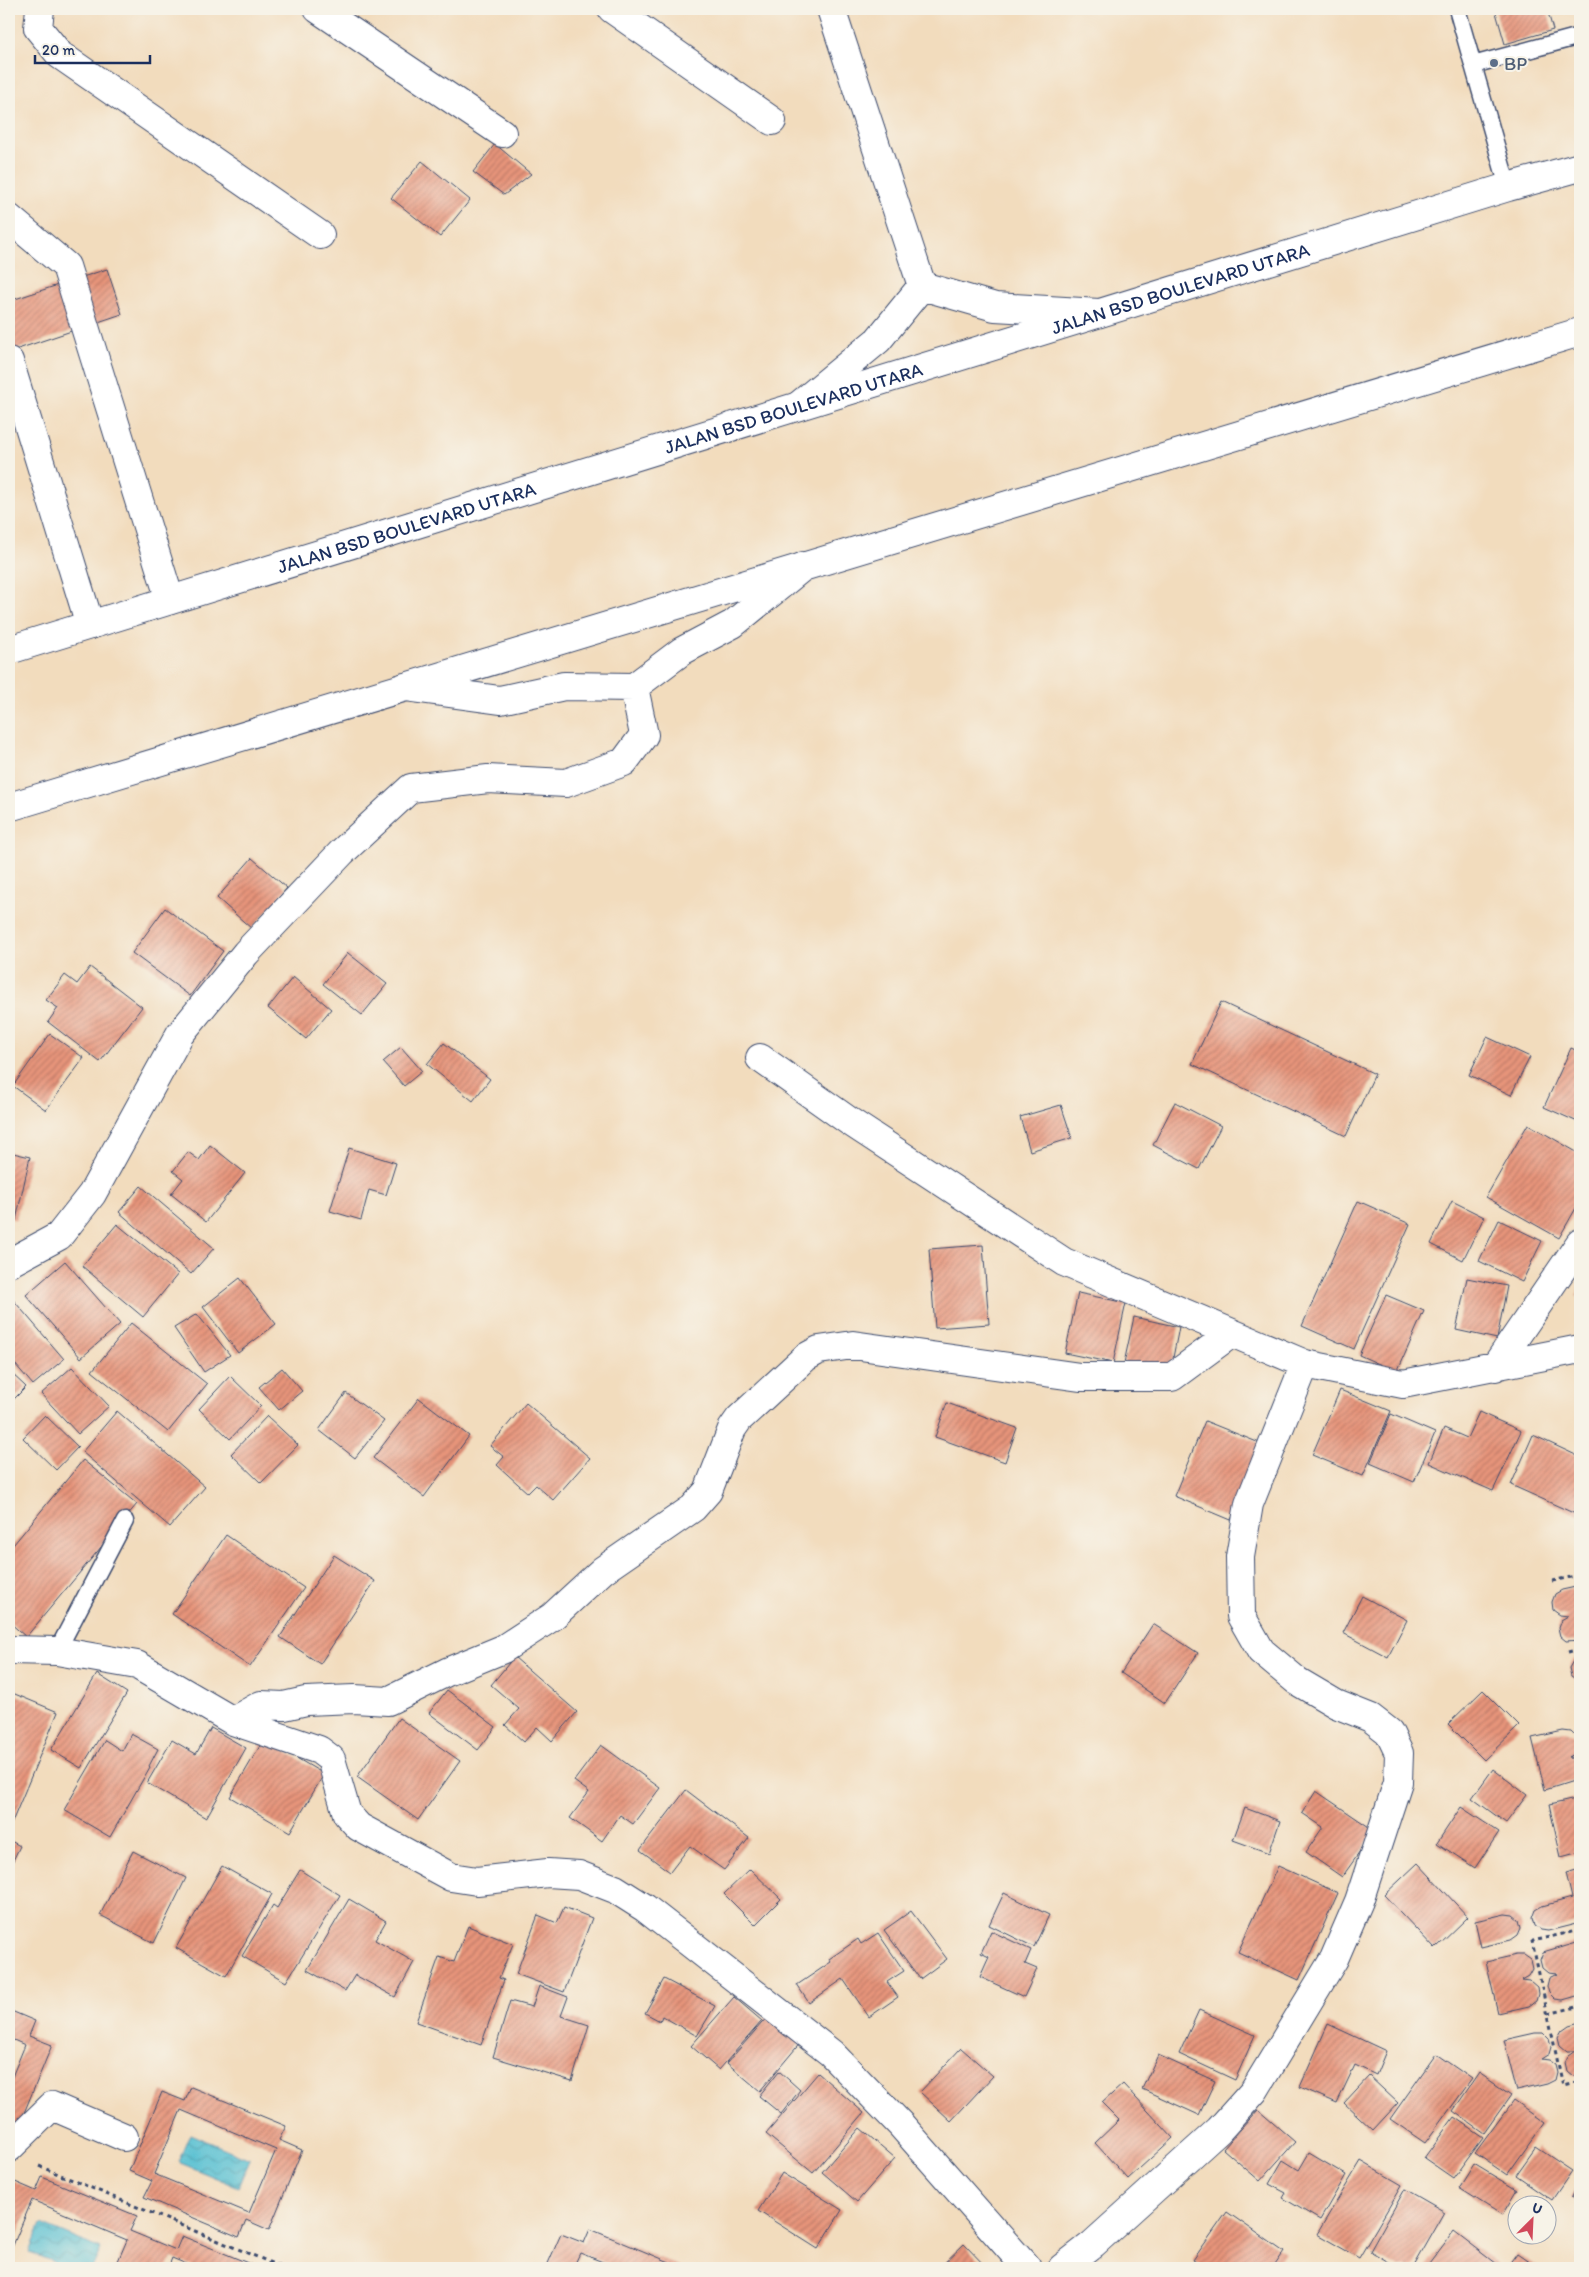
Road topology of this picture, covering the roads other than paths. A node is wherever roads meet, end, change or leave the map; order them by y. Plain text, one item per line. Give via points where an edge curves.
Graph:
1 (40, 9) edge
2 (318, 9) edge
3 (612, 9) edge
4 (831, 9) edge
5 (1457, 9) edge
6 (1580, 36) edge
7 (1473, 65) junction
8 (772, 121) dead end
9 (502, 133) dead end
10 (1580, 167) edge
11 (1508, 188) junction
12 (9, 218) edge
13 (320, 235) dead end
14 (922, 286) junction
15 (1100, 313) junction
16 (1580, 332) edge
17 (9, 361) edge
18 (798, 406) junction
19 (804, 566) junction
20 (170, 600) junction
21 (90, 625) junction
22 (9, 650) edge
23 (405, 687) junction
24 (634, 687) junction
25 (9, 807) edge
26 (760, 1058) dead end
27 (1580, 1244) edge
28 (9, 1263) edge
29 (1232, 1332) junction
30 (1580, 1349) edge
31 (1305, 1364) junction
32 (1495, 1367) junction
33 (125, 1521) dead end
34 (9, 1650) edge
35 (57, 1651) junction
36 (233, 1721) junction
37 (124, 2137) dead end
38 (9, 2148) edge
39 (1027, 2268) edge
40 (1062, 2268) edge

1 - 13 street via 38,28 60,55
2 - 9 street
3 - 8 street
4 - 14 street
5 - 7 lane
6 - 7 lane
7 - 11 lane
10 - 11 street, JALAN BSD BOULEVARD UTARA
11 - 15 street, JALAN BSD BOULEVARD UTARA
12 - 20 street via 66,266
14 - 15 street via 995,307
14 - 18 street via 878,340
15 - 18 street, JALAN BSD BOULEVARD UTARA
16 - 19 street
17 - 21 street
18 - 20 street, JALAN BSD BOULEVARD UTARA
19 - 23 street
19 - 24 street via 733,624 682,651
20 - 21 street, JALAN BSD BOULEVARD UTARA
21 - 22 street, JALAN BSD BOULEVARD UTARA
23 - 24 street via 500,700 564,686
23 - 25 street
24 - 28 street via 644,736 624,762 566,783 488,779 412,788 342,852 246,953 180,1034 92,1194 59,1236
26 - 29 street via 1064,1262
27 - 32 street
29 - 31 street
29 - 36 street via 1172,1377 1080,1377 854,1345 819,1350 806,1357 739,1419 708,1491 693,1508 603,1570 552,1617 503,1649 388,1700 261,1705
30 - 32 street
31 - 32 street via 1403,1384
31 - 40 street via 1249,1504 1240,1557 1241,1616 1261,1651 1297,1681 1336,1704 1371,1718 1389,1732 1399,1752 1398,1782 1359,1901 1334,1959 1254,2090 1219,2130
33 - 35 lane
34 - 35 street
35 - 36 street via 137,1665
36 - 39 street via 318,1750 331,1759 347,1814 359,1827 451,1877 477,1881 548,1873 579,1875 615,1889 644,1908 831,2053
37 - 38 street via 52,2106

